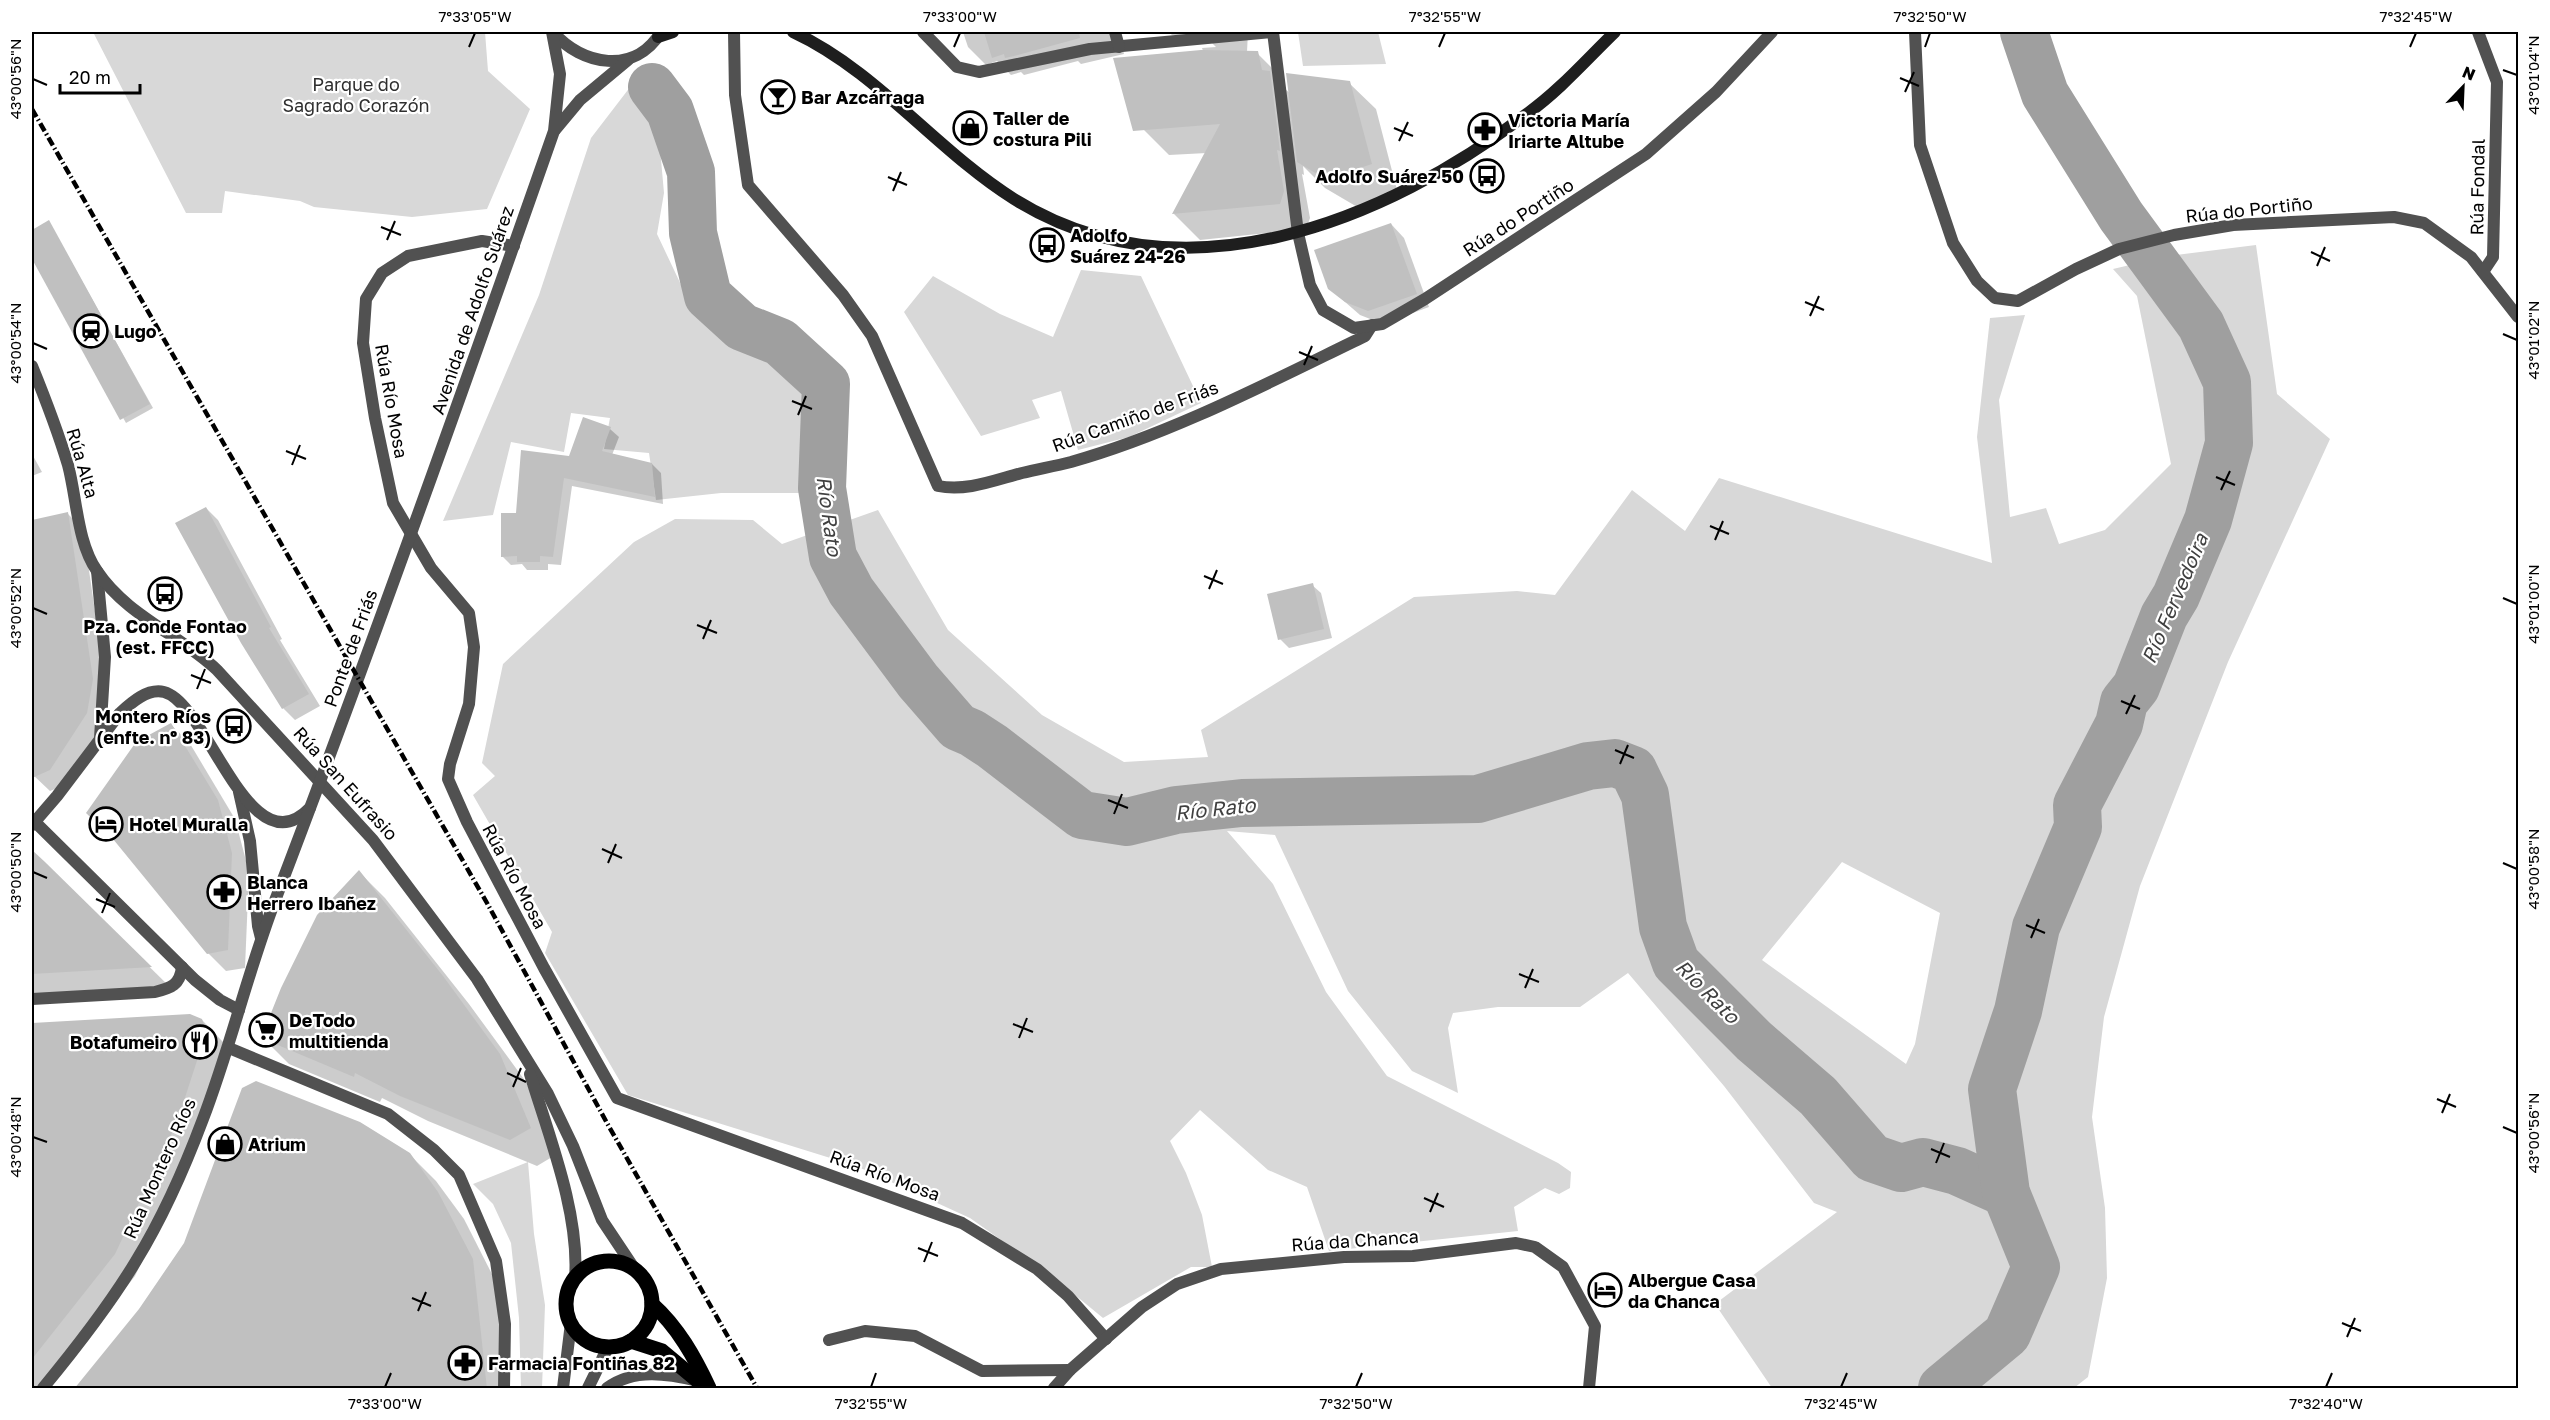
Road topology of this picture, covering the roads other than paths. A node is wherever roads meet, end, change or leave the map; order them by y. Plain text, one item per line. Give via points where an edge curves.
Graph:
1 (552, 32) edge
2 (673, 32) edge
3 (734, 32) edge
4 (794, 32) edge
5 (923, 32) edge
6 (1115, 32) edge
7 (1273, 32) edge
8 (1615, 32) edge
9 (1772, 32) edge
10 (1915, 32) edge
11 (2478, 32) edge
12 (659, 34) edge
13 (1119, 47) junction
14 (633, 56) junction
15 (554, 131) junction
16 (1298, 233) junction
17 (514, 246) junction
18 (2483, 272) junction
19 (2518, 317) edge
20 (1372, 325) junction
21 (32, 366) edge
22 (424, 501) joint
23 (97, 571) junction
24 (100, 738) junction
25 (239, 792) junction
26 (310, 807) junction
27 (33, 822) edge
28 (261, 939) junction
29 (182, 967) junction
30 (32, 999) edge
31 (239, 1010) junction
32 (229, 1048) junction
33 (526, 1058) junction
34 (636, 1271) junction
35 (575, 1279) junction
36 (652, 1304) junction
37 (571, 1323) junction
38 (1106, 1338) junction
39 (829, 1340) dead end
40 (631, 1341) junction
41 (608, 1347) junction
42 (1070, 1370) junction
43 (705, 1386) edge
44 (43, 1389) edge
45 (504, 1389) edge
46 (563, 1389) edge
47 (588, 1389) edge
48 (607, 1389) edge
49 (1054, 1389) edge
50 (1589, 1389) edge

1 - 14 street via 564,46 588,58 615,61
1 - 15 street, Avenida de Adolfo Suárez via 560,74
2 - 12 main road
3 - 20 street, Rúa Camiño de Friás via 735,95 748,185 872,336 938,486 969,487 1072,462 1136,439 1236,398 1365,336
4 - 16 main road via 856,71 1006,193 1059,222 1110,240 1158,245 1242,244
5 - 13 street via 957,67 978,72
6 - 13 street
7 - 13 street
7 - 16 street, Rúa do Portiño
8 - 16 main road via 1531,112 1479,149 1385,201
9 - 20 street, Rúa do Portiño via 1716,92 1646,154 1425,299 1382,324
10 - 18 street, Rúa do Portiño via 1920,145 1953,243 1977,281 1995,298 2018,301 2119,249 2174,235 2233,225 2340,218 2394,217 2424,223 2471,257
11 - 18 street, Rúa Fondal via 2497,82 2493,256
12 - 14 street, Avenida de Adolfo Suárez
14 - 15 street, Avenida de Adolfo Suárez via 580,100
15 - 17 street, Avenida de Adolfo Suárez
16 - 20 street, Rúa do Portiño via 1310,285 1323,310 1354,327
17 - 22 street, Avenida de Adolfo Suárez
17 - 38 street, Rúa Río Mosa via 482,241 408,256 382,273 366,299 363,343 393,503 431,568 469,613 474,646 469,704 448,779 466,822 533,947 618,1098 962,1222 1038,1269
18 - 19 street, Rúa do Portiño
21 - 23 street, Rúa Alta via 68,465 86,548
22 - 26 street, Ponte de Friás
23 - 24 street via 105,657
23 - 33 street, Rúa San Eufrasio via 126,602 190,646 217,670 373,840 477,979
24 - 25 street, Rúa Montero Ríos via 132,701 164,692 173,696 192,718
24 - 27 street
25 - 26 street, Rúa Montero Ríos via 260,813 277,821 294,819
25 - 28 street, Rúa Montero Ríos via 250,841
26 - 28 street, Rúa Montero Ríos
27 - 29 street
28 - 31 street, Rúa Montero Ríos
29 - 30 street via 181,978 174,986 155,992
29 - 31 street
31 - 32 street, Rúa Montero Ríos
32 - 44 street, Rúa Montero Ríos via 198,1131 136,1261
32 - 45 street via 388,1114 434,1149 459,1175 496,1261 506,1324
33 - 34 street, Rúa San Eufrasio via 573,1146 602,1220
33 - 35 street, Rúa San Eufrasio via 570,1216
34 - 35 main road via 615,1262 603,1262
34 - 36 main road via 648,1285
35 - 37 main road via 567,1300
36 - 40 main road via 647,1325
36 - 43 main road via 690,1350
37 - 41 main road via 586,1340
37 - 46 street
38 - 42 street, Rúa da Chanca
38 - 50 street, Rúa da Chanca via 1177,1284 1221,1269 1344,1257 1413,1256 1516,1243 1535,1247 1563,1267 1595,1326
39 - 42 street via 865,1331 915,1336 982,1371
40 - 41 main road
40 - 43 main road via 662,1351
41 - 47 street
42 - 49 street, Rúa da Chanca
43 - 48 street via 658,1374 632,1376

